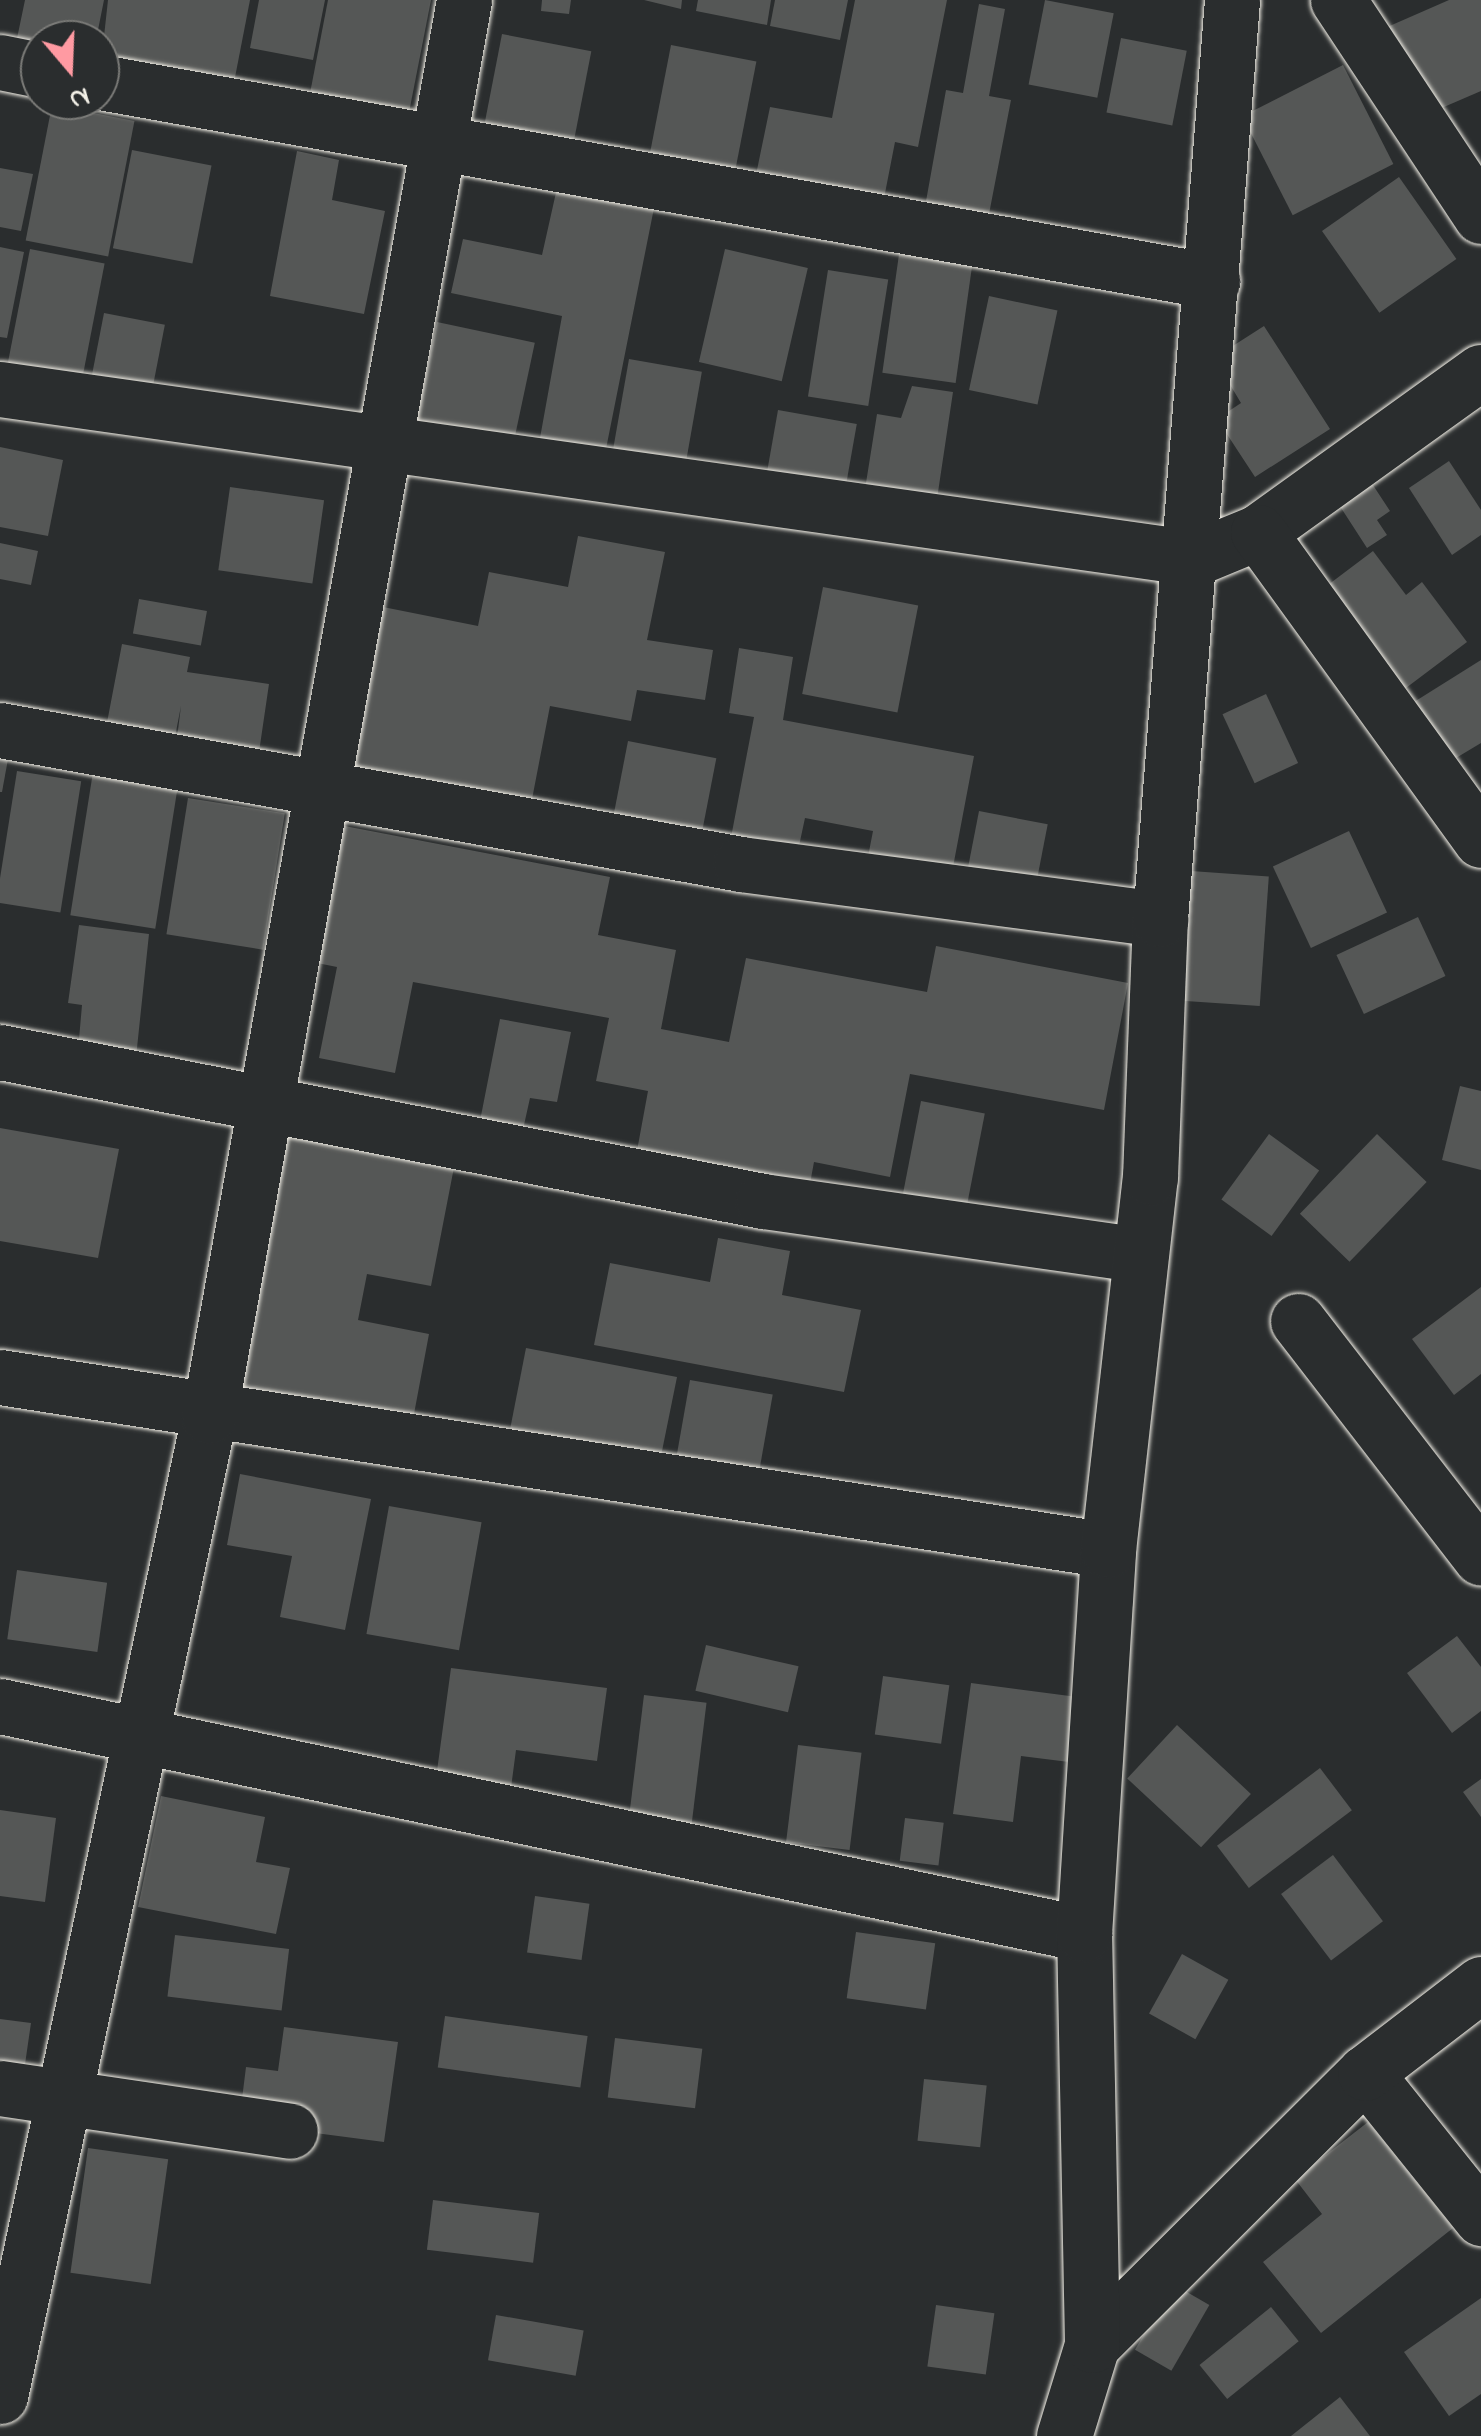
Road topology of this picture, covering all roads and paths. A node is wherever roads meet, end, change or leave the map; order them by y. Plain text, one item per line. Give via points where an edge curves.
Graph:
1 (464, 0) edge
2 (1232, 0) edge
3 (1338, 0) edge
4 (120, 86) edge
5 (441, 150) junction
6 (1481, 216) edge
7 (1212, 281) junction
8 (1481, 372) edge
9 (0, 389) edge
10 (387, 451) junction
11 (1258, 532) junction
12 (1195, 558) junction
13 (0, 730) edge
14 (319, 792) junction
15 (1481, 840) edge
16 (1160, 919) junction
17 (0, 1052) edge
18 (268, 1101) junction
19 (1138, 1254) junction
20 (1298, 1321) dead end
21 (0, 1377) edge
22 (208, 1416) junction
23 (1108, 1550) junction
24 (1481, 1558) edge
25 (0, 1706) edge
26 (138, 1732) junction
27 (1084, 1934) junction
28 (1481, 1984) edge
29 (1365, 2073) junction
30 (0, 2088) edge
31 (67, 2102) junction
32 (290, 2131) dead end
33 (1481, 2218) edge
34 (1092, 2344) junction
35 (0, 2390) edge
36 (1067, 2433) edge

1 - 5 street
2 - 7 street
3 - 6 street
4 - 5 street
5 - 7 street
5 - 10 street
7 - 12 street
8 - 11 street
9 - 10 street
10 - 12 street
10 - 14 street
11 - 12 street
11 - 15 street
12 - 16 street
13 - 14 street
14 - 16 street via 741,864
14 - 18 street
16 - 19 street via 1150,1177
17 - 18 street
18 - 19 street via 763,1201
18 - 22 street
19 - 23 street
20 - 24 street
21 - 22 street
22 - 23 street
22 - 26 street
23 - 27 street
25 - 26 street
26 - 27 street
26 - 31 street
27 - 34 street
28 - 29 street
29 - 33 street
29 - 34 street
30 - 31 street
31 - 32 street
31 - 35 street
34 - 36 street

